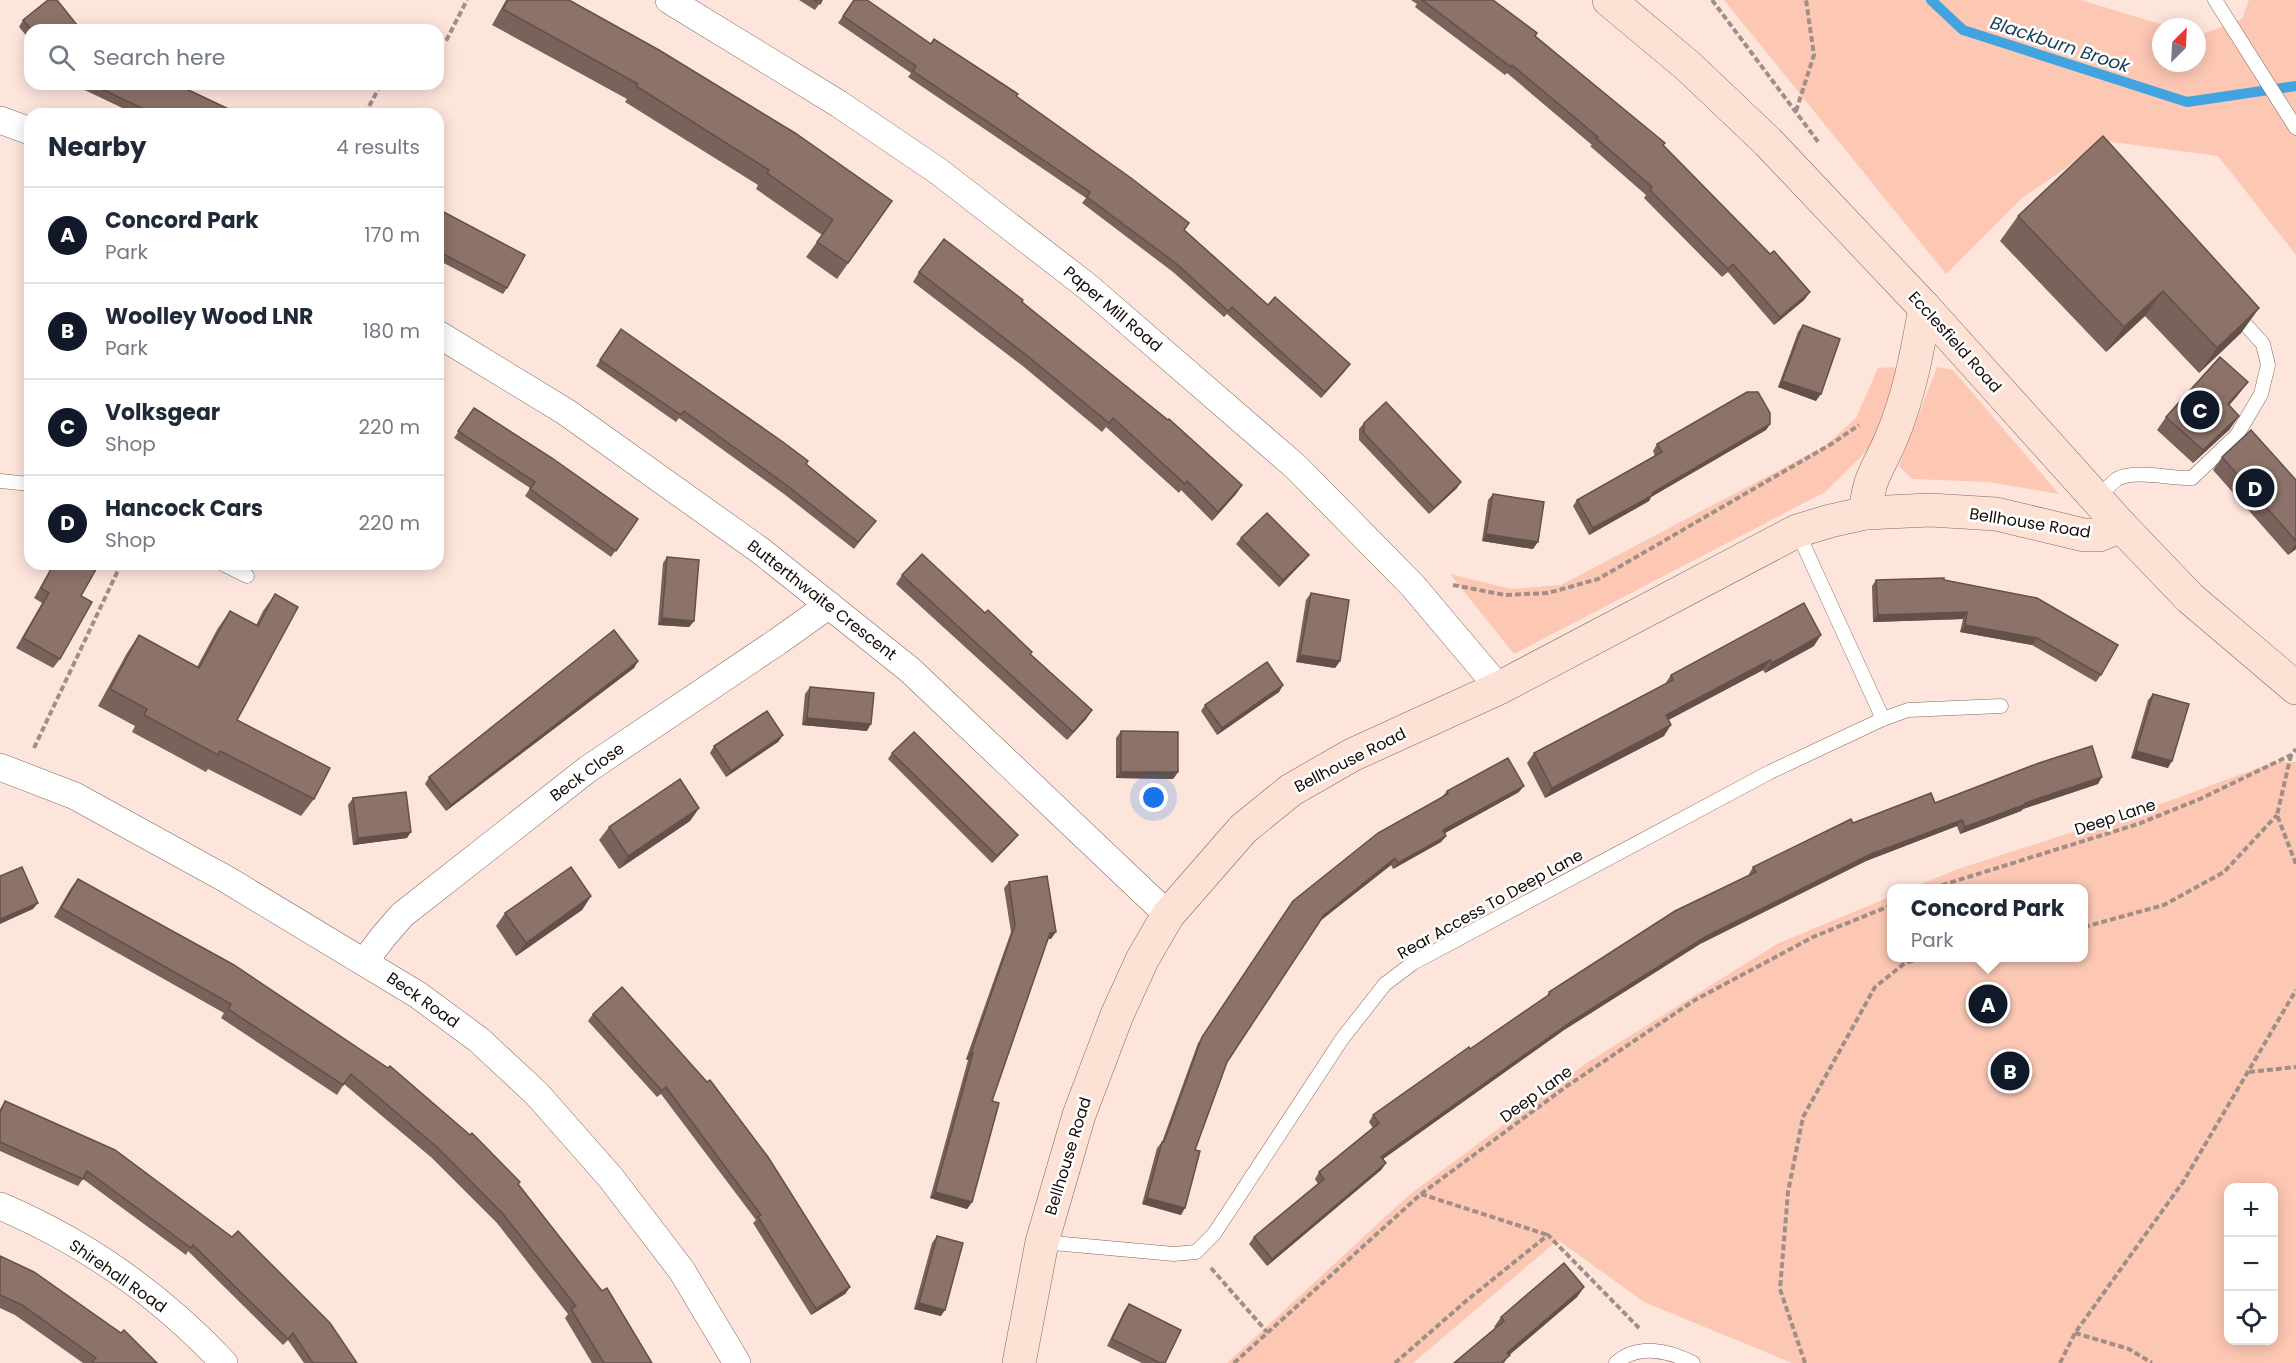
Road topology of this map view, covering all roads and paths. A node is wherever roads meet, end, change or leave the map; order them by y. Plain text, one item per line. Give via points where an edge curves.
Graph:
1 (467, 0) edge
2 (669, 0) edge
3 (1609, 0) edge
4 (1712, 0) edge
5 (1806, 0) edge
6 (2215, 0) edge
7 (444, 41) edge
8 (378, 90) edge
9 (368, 108) edge
10 (0, 120) edge
11 (2296, 128) edge
12 (24, 129) edge
13 (2224, 302) edge
14 (1925, 308) junction
15 (444, 338) edge
16 (1863, 418) dead end
17 (0, 481) edge
18 (24, 483) edge
19 (2097, 499) junction
20 (1866, 513) junction
21 (2121, 526) junction
22 (1797, 531) junction
23 (118, 570) edge
24 (235, 570) edge
25 (247, 576) dead end
26 (1413, 586) junction
27 (829, 605) junction
28 (1499, 688) junction
29 (2296, 688) edge
30 (2001, 706) dead end
31 (1883, 718) junction
32 (2296, 749) edge
33 (2291, 755) junction
34 (11, 770) edge
35 (2277, 815) junction
36 (2296, 864) edge
37 (1946, 884) edge
38 (1887, 907) edge
39 (1168, 915) junction
40 (2088, 926) edge
41 (365, 961) junction
42 (1908, 962) edge
43 (2296, 990) edge
44 (2296, 1067) edge
45 (2248, 1072) junction
46 (1420, 1194) junction
47 (0, 1206) edge
48 (1548, 1235) junction
49 (1042, 1242) junction
50 (1196, 1252) junction
51 (1267, 1332) junction
52 (2075, 1333) junction
53 (1648, 1350) junction
54 (224, 1363) edge
55 (737, 1363) edge
56 (1019, 1363) edge
57 (1234, 1363) edge
58 (1395, 1363) edge
59 (1616, 1363) edge
60 (1693, 1363) edge
61 (1805, 1363) edge
62 (2060, 1363) edge
63 (2152, 1363) edge

1 - 7 path
2 - 26 street, Paper Mill Road via 839,104 938,171 1079,280 1296,467
3 - 14 main road, Ecclesfield Road via 1688,66 1768,142
4 - 5 path via 1796,111 1814,56
6 - 11 lane
8 - 9 path
10 - 12 street
13 - 19 lane via 2263,344 2268,365 2261,394 2237,435 2192,478 2144,474 2118,478
14 - 19 main road, Ecclesfield Road
14 - 20 main road via 1912,380 1891,440 1872,476 1866,494
15 - 27 street, Butterthwaite Crescent via 567,412 761,551
16 - 26 path via 1857,427 1833,443 1598,579 1548,593 1505,595 1453,585
17 - 18 lane
19 - 21 main road, Ecclesfield Road
20 - 21 main road, Bellhouse Road via 1930,510 1996,514 2084,535 2099,535
20 - 22 main road, Bellhouse Road
21 - 29 main road, Ecclesfield Road via 2190,598
22 - 28 main road, Bellhouse Road
22 - 31 lane
23 - 34 path
24 - 25 lane
26 - 28 street, Paper Mill Road
27 - 39 street, Butterthwaite Crescent via 918,677
27 - 41 street, Beck Close via 588,769 402,915
28 - 39 main road, Bellhouse Road via 1352,755 1291,790 1243,829
30 - 31 lane, Rear Access To Deep Lane via 1908,710
31 - 50 lane, Rear Access To Deep Lane via 1770,772 1466,934 1384,984 1342,1039 1214,1234
32 - 33 path, Deep Lane
33 - 35 path
33 - 37 path, Deep Lane via 2200,800 2138,824
34 - 41 street, Beck Road via 75,796 135,827
35 - 36 path
35 - 40 path via 2224,872 2164,905
38 - 46 path, Deep Lane via 1813,937 1695,1000 1567,1086
39 - 49 main road, Bellhouse Road via 1117,1015 1079,1115
41 - 55 street, Beck Road via 478,1040 537,1094 611,1178 682,1271
42 - 61 path via 1875,987 1803,1117 1788,1192 1780,1289
43 - 45 path
44 - 45 path
45 - 52 path via 2183,1182
46 - 48 path
46 - 51 path, Deep Lane
47 - 54 street, Shirehall Road via 82,1247 138,1285 193,1330
48 - 53 path via 1638,1326
48 - 58 path
49 - 50 lane via 1174,1254
49 - 56 main road, Bellhouse Road
50 - 51 path
51 - 57 path, Deep Lane
52 - 62 path
52 - 63 path via 2129,1349
53 - 59 lane
53 - 60 lane via 1670,1352

